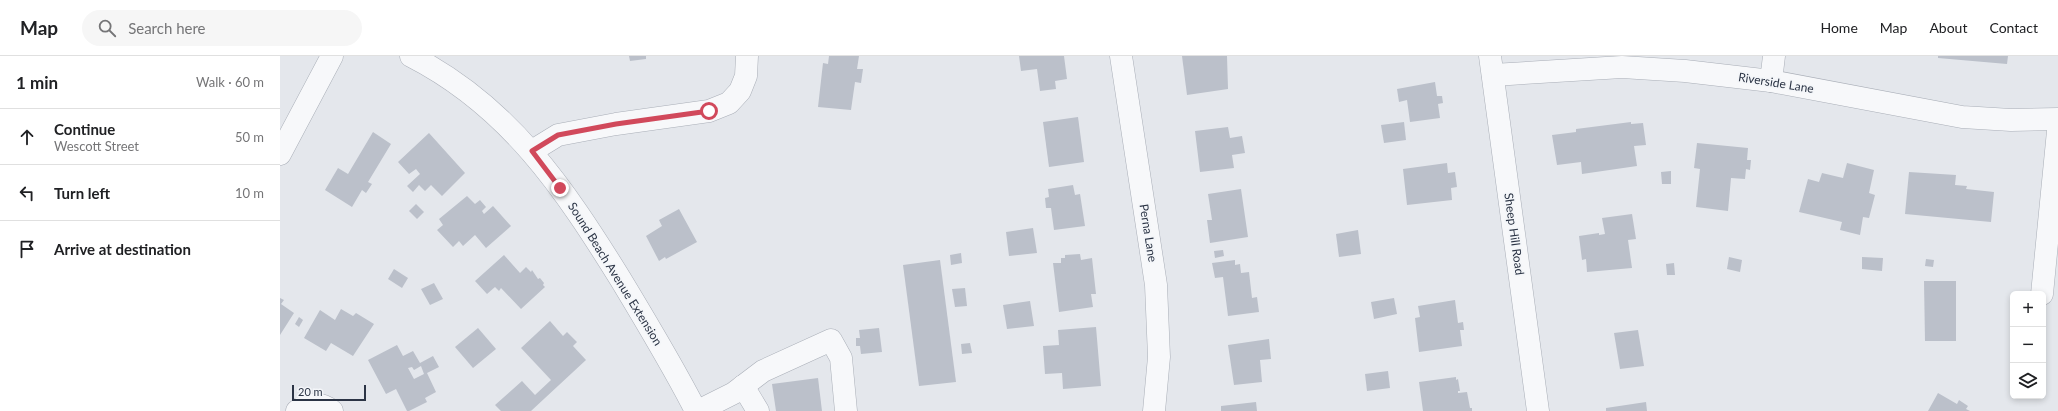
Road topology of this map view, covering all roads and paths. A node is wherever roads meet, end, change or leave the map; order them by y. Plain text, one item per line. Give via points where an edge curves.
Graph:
1 (332, 56) edge
2 (410, 56) edge
3 (747, 56) edge
4 (1121, 56) edge
5 (1774, 56) edge
6 (1491, 66) edge
7 (1771, 81) junction
8 (2058, 119) edge
9 (2058, 131) edge
10 (532, 151) junction
11 (280, 154) edge
12 (2042, 291) edge
13 (743, 386) junction
14 (280, 407) edge
15 (286, 411) edge
16 (296, 411) edge
17 (332, 411) edge
18 (697, 411) edge
19 (758, 411) edge
20 (846, 411) edge
21 (1154, 411) edge
22 (1538, 411) edge

1 - 11 street
2 - 10 street, Sound Beach Avenue Extension via 458,84 482,102
3 - 10 street via 746,76 740,91 729,103 709,111 558,135
4 - 21 street, Perna Lane via 1156,285 1160,357
5 - 7 street
6 - 7 street, Riverside Lane via 1622,67
6 - 22 street, Sheep Hill Road
7 - 8 street, Riverside Lane via 1962,116 2011,120
9 - 12 street
10 - 18 street, Sound Beach Avenue Extension via 589,229 648,324
13 - 18 street
13 - 19 street
13 - 20 street via 763,371 831,340 841,358
14 - 15 street
16 - 17 street via 309,404 319,404

